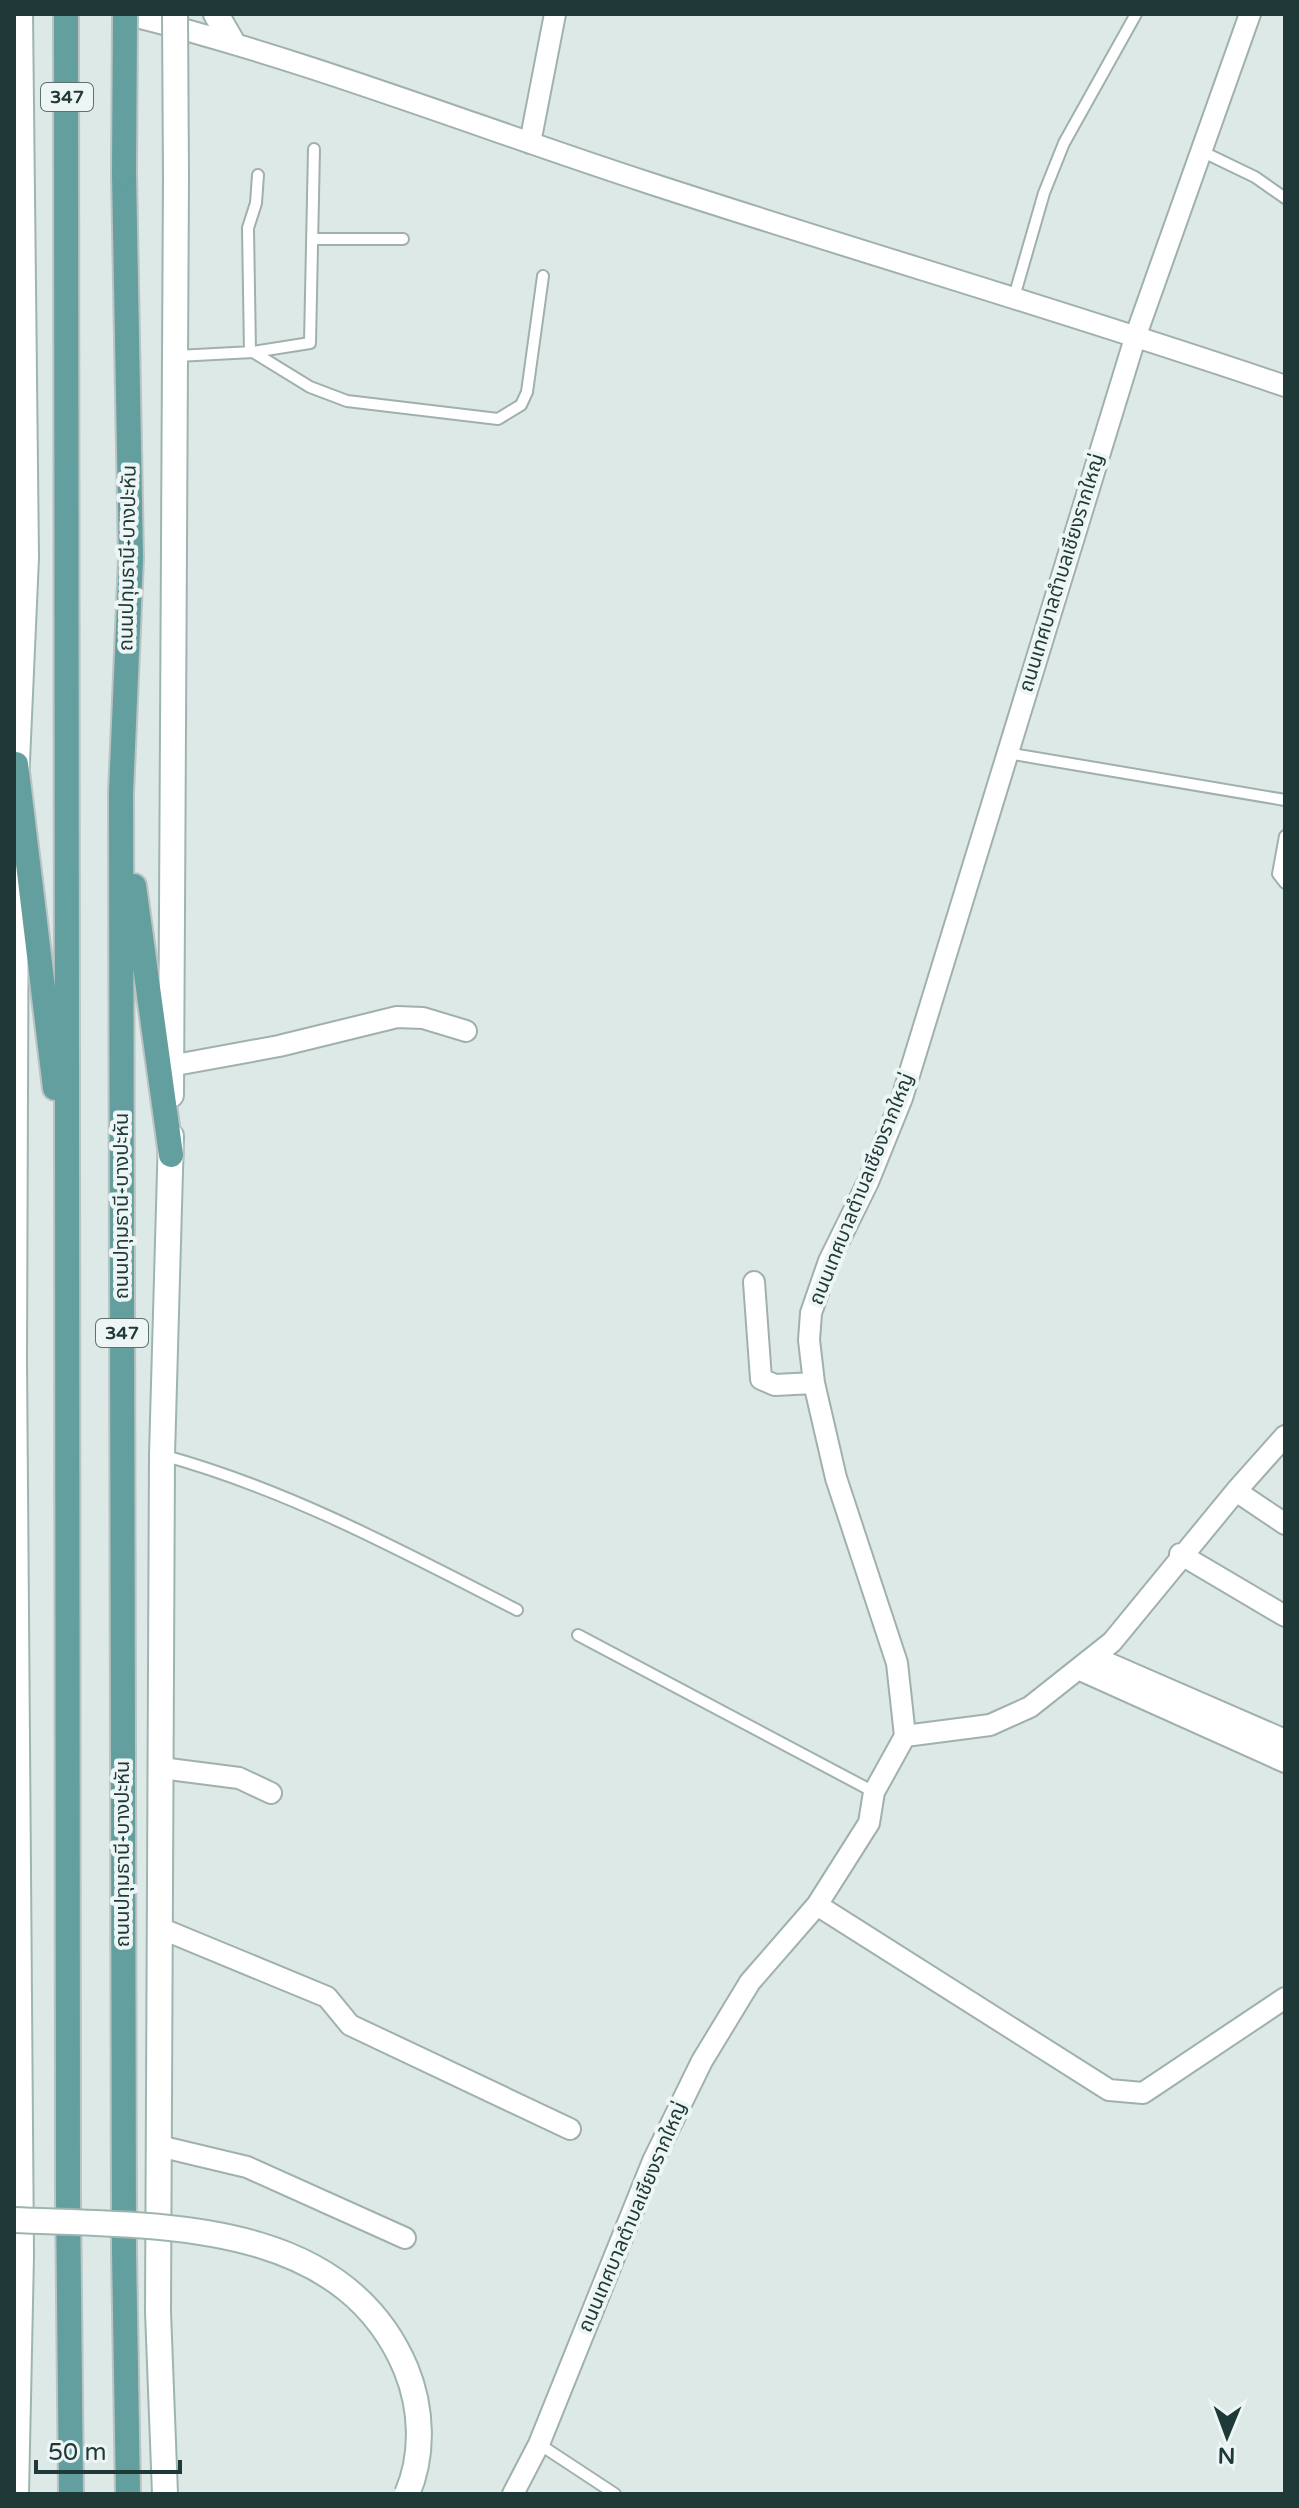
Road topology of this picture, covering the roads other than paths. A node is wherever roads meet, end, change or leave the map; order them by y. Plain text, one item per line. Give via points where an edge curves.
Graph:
1 (20, 14) edge
2 (66, 14) edge
3 (125, 14) edge
4 (175, 14) edge
5 (216, 14) edge
6 (555, 14) edge
7 (1136, 14) edge
8 (1250, 14) edge
9 (231, 40) junction
10 (530, 143) junction
11 (314, 149) dead end
12 (1201, 151) junction
13 (258, 175) dead end
14 (1285, 198) edge
15 (314, 239) junction
16 (403, 239) dead end
17 (543, 276) dead end
18 (1014, 297) junction
19 (1136, 335) junction
20 (251, 352) junction
21 (177, 356) junction
22 (1285, 386) edge
23 (1007, 753) junction
24 (16, 764) edge
25 (121, 793) junction
26 (1285, 800) edge
27 (1285, 836) edge
28 (1285, 883) edge
29 (466, 1031) dead end
30 (170, 1066) junction
31 (171, 1155) junction
32 (68, 1189) junction
33 (754, 1282) dead end
34 (14, 1296) edge
35 (14, 1359) edge
36 (814, 1383) junction
37 (1285, 1436) edge
38 (162, 1455) junction
39 (1236, 1491) junction
40 (1285, 1524) edge
41 (1180, 1554) junction
42 (517, 1610) dead end
43 (1285, 1616) edge
44 (578, 1635) dead end
45 (1086, 1663) junction
46 (905, 1736) junction
47 (1285, 1740) edge
48 (1285, 1762) edge
49 (161, 1768) junction
50 (874, 1792) junction
51 (271, 1793) dead end
52 (15, 1860) edge
53 (817, 1905) junction
54 (160, 1928) junction
55 (15, 1945) edge
56 (1285, 1998) edge
57 (570, 2129) dead end
58 (159, 2146) junction
59 (14, 2220) edge
60 (405, 2238) dead end
61 (539, 2444) junction
62 (16, 2494) edge
63 (71, 2494) edge
64 (128, 2494) edge
65 (165, 2494) edge
66 (407, 2494) edge
67 (513, 2494) edge
68 (615, 2494) edge

1 - 24 main road, 347 via 26,558
2 - 32 main road, 347
3 - 9 street
3 - 25 main road, ถนนปทุมธานี-บางปะหัน / 347, bridge via 131,558
4 - 21 main road, 347, bridge
5 - 9 main road
6 - 10 street
7 - 18 lane via 1064,143
8 - 12 street, ถนนเทศบาลตำบลเชียงรากใหญ่
9 - 10 street
10 - 18 street
11 - 15 lane
12 - 14 lane
12 - 19 street, ถนนเทศบาลตำบลเชียงรากใหญ่
13 - 20 lane via 248,228
15 - 16 lane
15 - 20 lane via 310,343
17 - 20 lane via 527,392 521,405 498,419 347,401 310,387
18 - 19 street
19 - 22 street
19 - 23 street, ถนนเทศบาลตำบลเชียงรากใหญ่
20 - 21 lane
21 - 30 main road, 347
23 - 26 lane
23 - 36 street, ถนนเทศบาลตำบลเชียงรากใหญ่ via 902,1098 811,1313
24 - 32 main road
24 - 34 main road, 347
25 - 31 main road
25 - 64 main road, ถนนปทุมธานี-บางปะหัน / 347
27 - 28 lane via 1278,874
29 - 30 street via 423,1018 397,1017
30 - 31 main road, 347
31 - 38 main road, 347
32 - 63 main road, 347
33 - 36 street via 761,1379 775,1385
34 - 35 main road, 347
35 - 52 main road, 347
36 - 46 street, ถนนเทศบาลตำบลเชียงรากใหญ่ via 836,1478 897,1663
37 - 39 street
38 - 42 lane via 225,1472 380,1540
38 - 49 main road, 347
39 - 40 street
39 - 41 street
41 - 43 street
41 - 45 street via 1112,1642
44 - 50 lane
45 - 46 street via 1011,1718
45 - 47 street
45 - 48 street
46 - 50 street, ถนนเทศบาลตำบลเชียงรากใหญ่
49 - 51 street via 239,1778
49 - 54 main road, 347
50 - 53 street, ถนนเทศบาลตำบลเชียงรากใหญ่ via 869,1823
52 - 55 main road, 347
53 - 56 street via 1109,2090 1143,2093
53 - 61 street, ถนนเทศบาลตำบลเชียงรากใหญ่ via 750,1982 702,2061 653,2161
54 - 57 street via 327,1997 350,2025
54 - 58 main road, 347
55 - 62 main road, 347 via 21,2255
58 - 60 street via 247,2167
58 - 65 main road, 347
59 - 66 main road, bridge via 193,2230 256,2242 313,2267 362,2299 393,2339 411,2383 420,2435
61 - 67 street, ถนนเทศบาลตำบลเชียงรากใหญ่
61 - 68 lane

